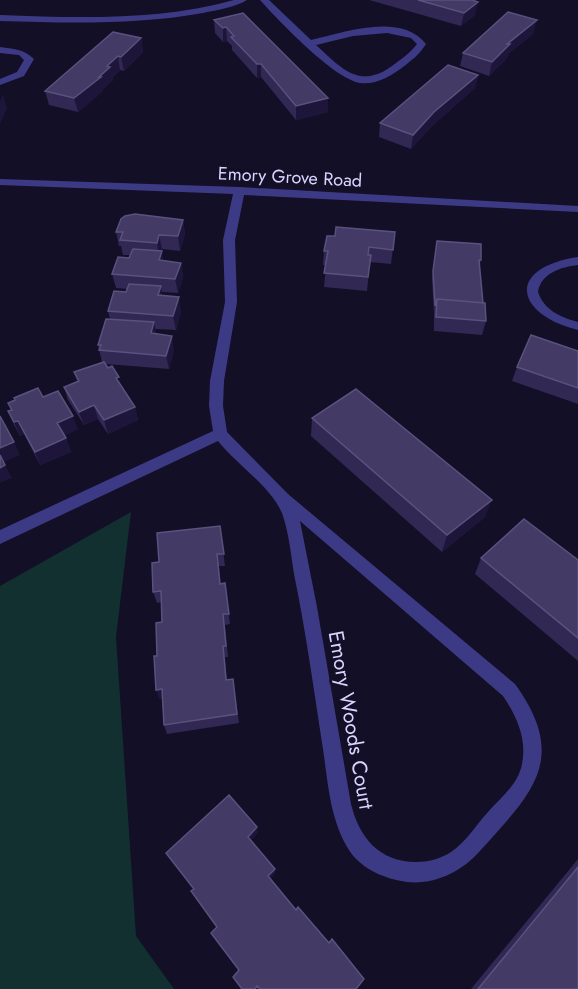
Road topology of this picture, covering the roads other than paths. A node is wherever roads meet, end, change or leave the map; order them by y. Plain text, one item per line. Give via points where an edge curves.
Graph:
1 (243, 0) edge
2 (264, 0) edge
3 (0, 18) edge
4 (311, 43) junction
5 (0, 50) edge
6 (0, 82) edge
7 (0, 182) edge
8 (239, 190) junction
9 (578, 209) edge
10 (578, 261) edge
11 (578, 326) edge
12 (220, 434) junction
13 (283, 498) junction
14 (0, 537) edge

1 - 3 street via 134,19
2 - 4 street
4 - 4 street via 345,75 367,80 387,74 422,44 417,38 386,30
5 - 6 street via 22,53 28,61 21,74
7 - 8 street, Emory Grove Road
8 - 9 street, Emory Grove Road
8 - 12 street via 229,240 231,302 217,381
10 - 11 street via 540,274 532,287 545,312
12 - 13 street, Emory Woods Court
12 - 14 street
13 - 13 street, Emory Woods Court via 508,690 528,721 532,751 528,779 468,848 447,865 418,873 385,866 364,854 349,829 341,804 309,607 291,517

